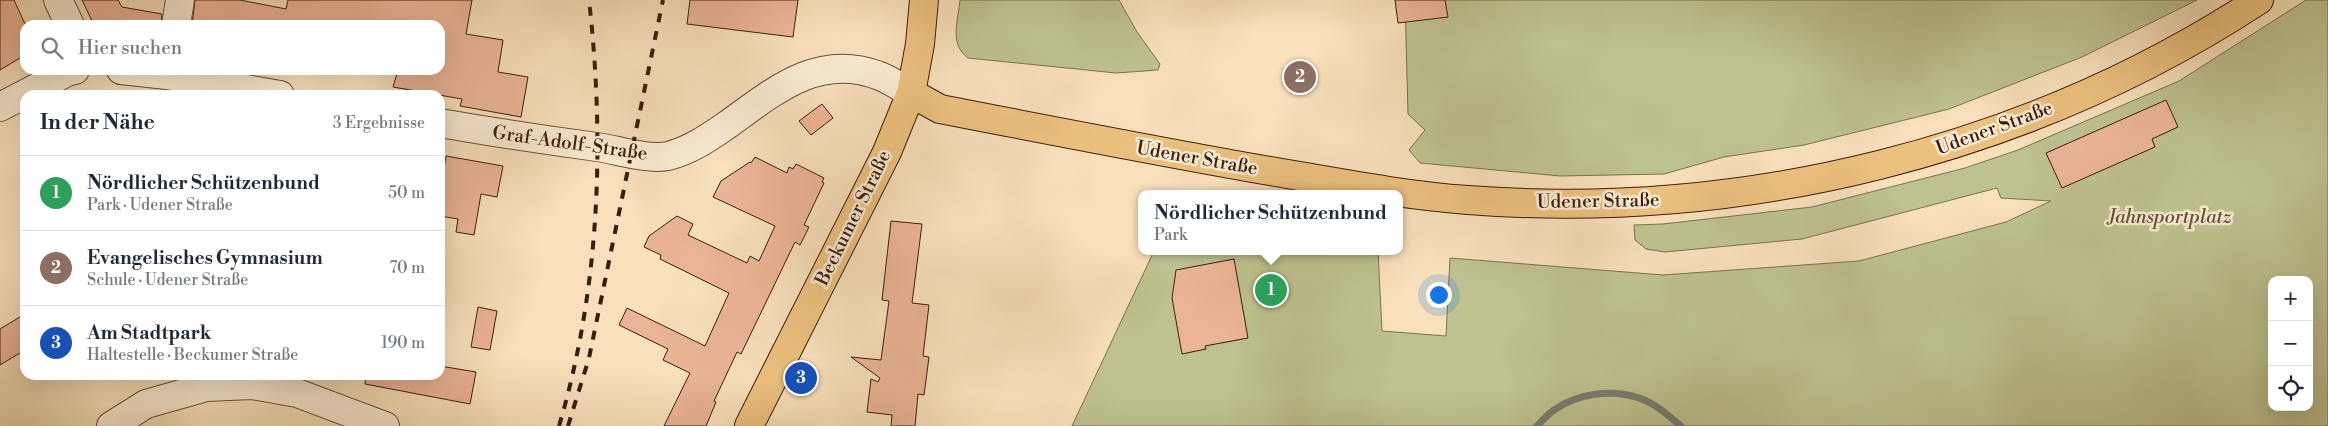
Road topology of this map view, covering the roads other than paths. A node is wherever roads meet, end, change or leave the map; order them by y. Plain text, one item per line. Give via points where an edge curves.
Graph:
1 (58, 0) edge
2 (180, 0) edge
3 (924, 0) edge
4 (2259, 0) edge
5 (68, 20) edge
6 (177, 20) edge
7 (61, 75) edge
8 (178, 75) edge
9 (33, 90) edge
10 (255, 90) edge
11 (911, 93) junction
12 (20, 97) edge
13 (0, 107) edge
14 (445, 124) edge
15 (1381, 190) edge
16 (1403, 193) edge
17 (111, 426) edge
18 (385, 426) edge
19 (749, 426) edge

1 - 5 street
2 - 6 street
3 - 11 main road, Beckumer Straße
4 - 16 main road, Udener Straße via 2212,30 2109,84 1959,143 1809,181 1666,200 1560,204 1467,200
7 - 9 street
8 - 10 street
11 - 14 street, Graf-Adolf-Straße via 877,75 847,68 814,71 787,82 698,146 666,156 632,154
11 - 15 main road, Udener Straße via 940,109
11 - 19 main road, Beckumer Straße via 887,152
12 - 13 street
17 - 18 street via 146,404 206,387 252,385 297,393

